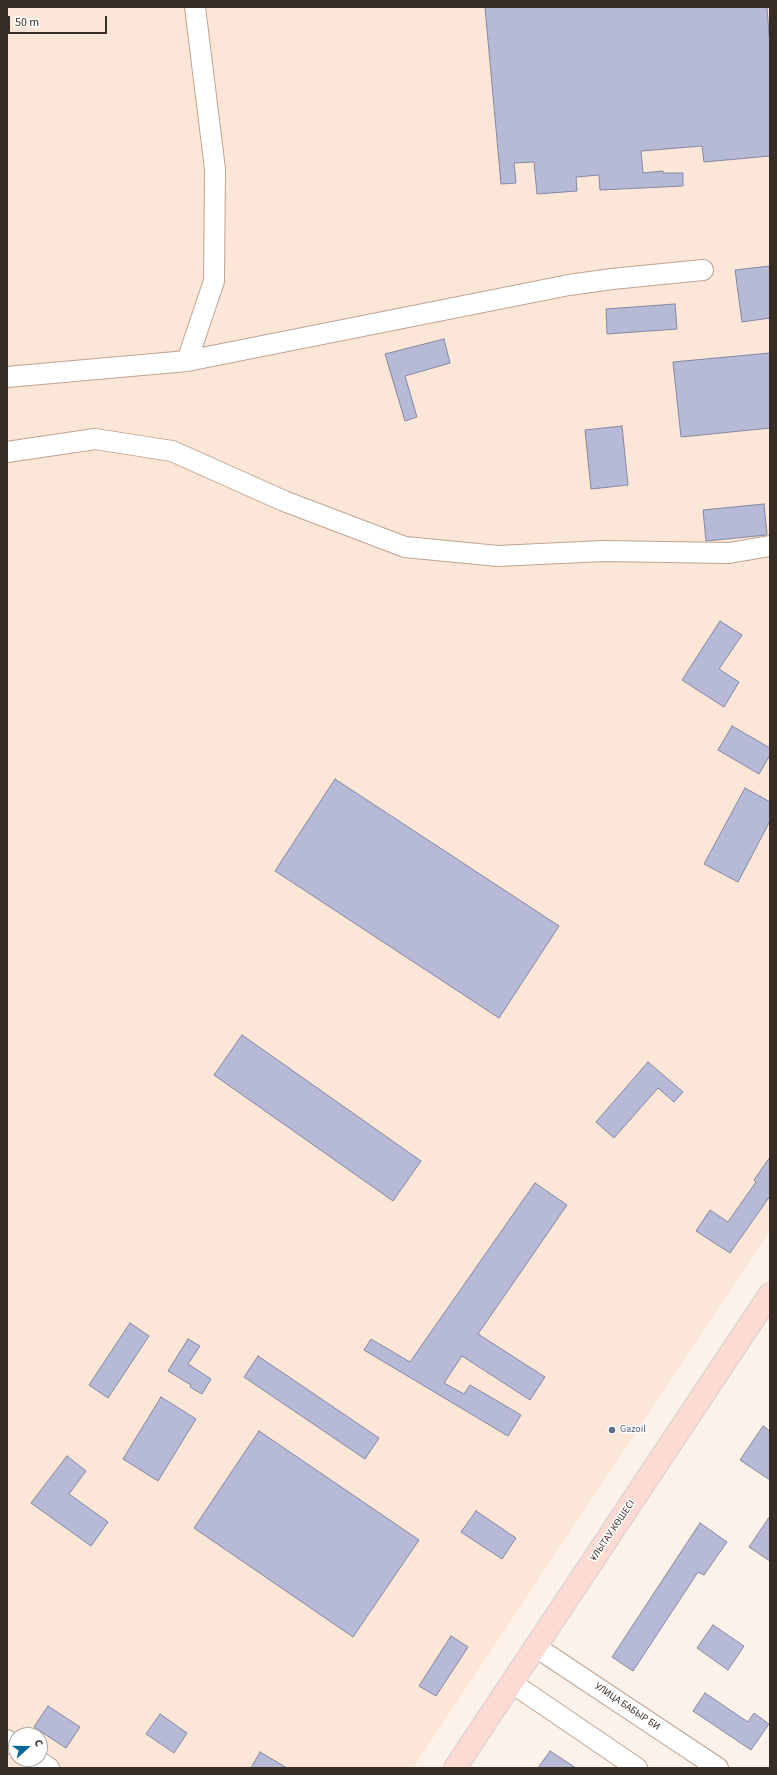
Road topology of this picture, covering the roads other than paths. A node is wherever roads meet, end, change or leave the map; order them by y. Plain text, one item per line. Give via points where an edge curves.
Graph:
1 (195, 7) edge
2 (704, 270) dead end
3 (187, 361) junction
4 (7, 377) edge
5 (7, 452) edge
6 (770, 546) edge
7 (770, 1294) edge
8 (536, 1647) junction
9 (512, 1683) junction
10 (455, 1768) edge
11 (637, 1768) edge
12 (718, 1768) edge

1 - 3 street via 215,169 214,281
2 - 3 street via 569,285
3 - 4 street
5 - 6 street via 95,440 172,451 284,501 405,547 498,556 603,551 729,554
7 - 8 main road, ҰЛЫТАУ КӨШЕСІ
8 - 9 main road, ҰЛЫТАУ КӨШЕСІ
8 - 12 street, УЛИЦА БАБЫР БИ
9 - 10 main road, ҰЛЫТАУ КӨШЕСІ
9 - 11 street

